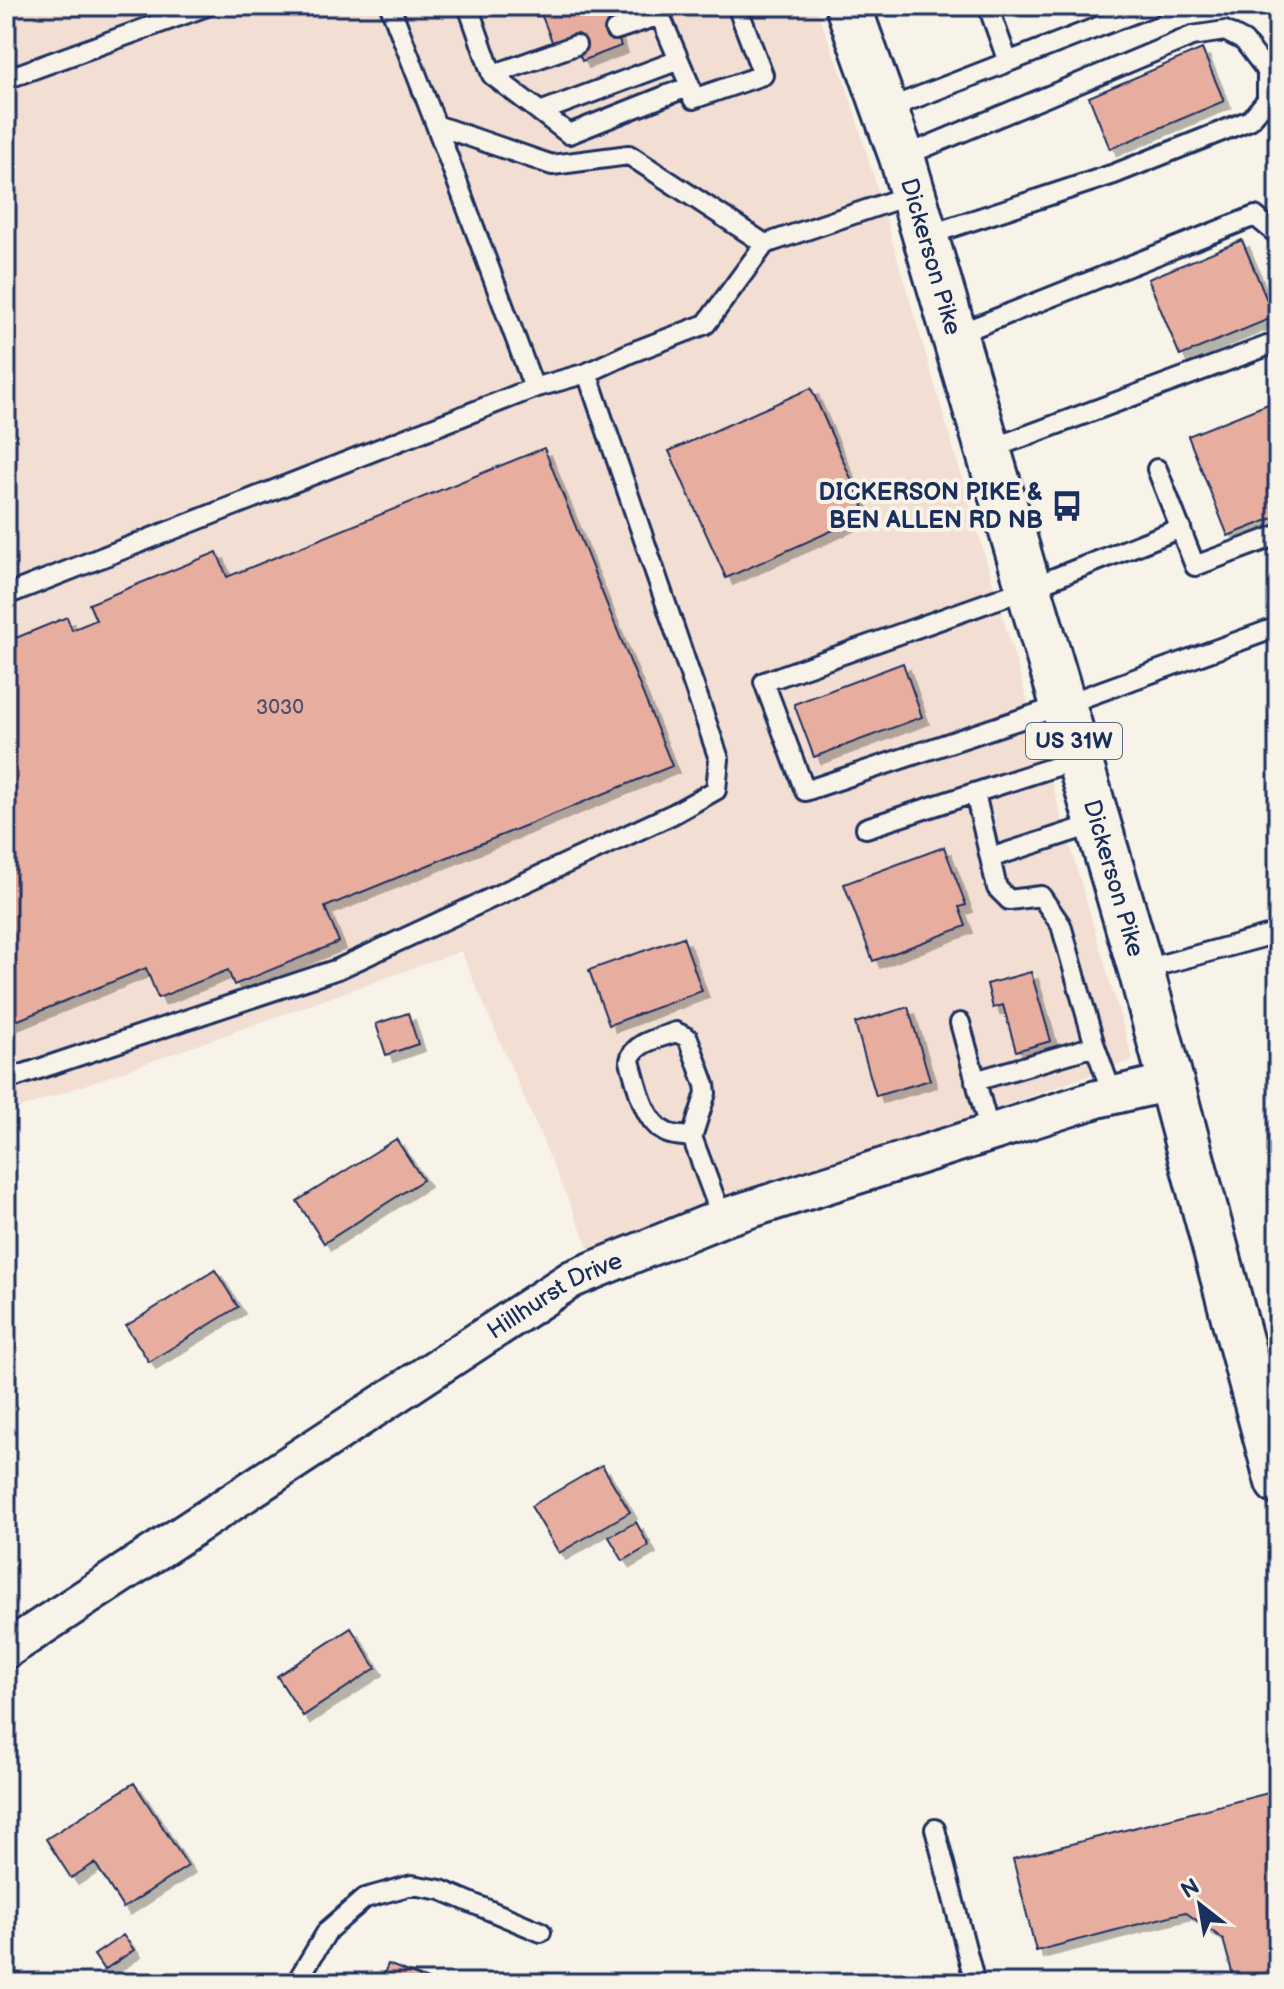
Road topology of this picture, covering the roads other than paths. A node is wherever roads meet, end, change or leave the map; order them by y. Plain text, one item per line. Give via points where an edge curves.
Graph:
1 (207, 6) edge
2 (390, 6) edge
3 (468, 6) edge
4 (737, 6) edge
5 (988, 6) edge
6 (1152, 6) edge
7 (856, 8) edge
8 (658, 11) edge
9 (615, 30) dead end
10 (576, 45) dead end
11 (679, 60) junction
12 (1008, 62) junction
13 (492, 75) junction
14 (6, 79) edge
15 (690, 86) junction
16 (887, 109) junction
17 (540, 112) junction
18 (436, 125) junction
19 (908, 176) junction
20 (1278, 235) edge
21 (925, 236) junction
22 (765, 244) junction
23 (955, 335) junction
24 (1278, 342) edge
25 (587, 373) junction
26 (534, 388) junction
27 (988, 450) junction
28 (1157, 469) dead end
29 (1181, 528) junction
30 (1278, 535) edge
31 (1029, 588) junction
32 (6, 595) edge
33 (1278, 627) edge
34 (1063, 705) junction
35 (1079, 759) junction
36 (975, 793) junction
37 (1098, 823) junction
38 (866, 828) dead end
39 (990, 858) junction
40 (1278, 933) edge
41 (1141, 970) junction
42 (960, 1023) dead end
43 (1095, 1046) junction
44 (6, 1080) edge
45 (975, 1081) junction
46 (1170, 1082) junction
47 (1113, 1096) junction
48 (990, 1133) junction
49 (692, 1137) junction
50 (722, 1218) junction
51 (1278, 1482) edge
52 (6, 1650) edge
53 (935, 1829) dead end
54 (541, 1932) dead end
55 (296, 1983) edge
56 (975, 1983) edge

1 - 14 lane
2 - 18 lane
3 - 13 lane
4 - 15 lane via 763,75 693,99
5 - 12 lane
6 - 12 lane
7 - 16 main road, Dickerson Pike / US 31W
8 - 9 lane
8 - 11 lane
10 - 13 lane
11 - 15 lane
11 - 17 lane
12 - 16 lane
13 - 17 lane
15 - 17 lane via 569,134
16 - 19 main road, Dickerson Pike / US 31W
18 - 22 lane via 552,165 629,155
18 - 26 lane
19 - 21 main road, Dickerson Pike / US 31W
19 - 21 lane via 1192,36 1225,31 1244,41 1267,71 1267,100 1250,120 1114,174
19 - 22 lane
20 - 23 lane via 1255,216
21 - 23 main road, Dickerson Pike / US 31W
22 - 25 lane via 706,324
23 - 27 main road, Dickerson Pike / US 31W
24 - 27 lane
25 - 26 lane
25 - 44 lane via 719,759 716,790 338,969
26 - 32 lane
27 - 31 main road, Dickerson Pike / US 31W
28 - 29 lane
29 - 30 lane via 1195,566
29 - 31 lane
31 - 34 main road, Dickerson Pike / US 31W
31 - 34 lane via 764,682 805,791
33 - 34 lane
34 - 35 main road, Dickerson Pike / US 31W
35 - 36 lane
35 - 37 main road, Dickerson Pike / US 31W
36 - 38 lane
36 - 39 lane
37 - 39 lane
37 - 41 main road, Dickerson Pike / US 31W
39 - 43 lane via 997,888 1009,900 1041,896 1061,925
40 - 41 lane
41 - 46 main road, Dickerson Pike / US 31W
42 - 45 lane
43 - 45 lane
43 - 47 lane
45 - 48 lane
46 - 47 street, Hillhurst Drive
46 - 51 main road, Dickerson Pike / US 31W
47 - 48 street, Hillhurst Drive
48 - 50 street, Hillhurst Drive
49 - 49 lane via 706,1093 688,1038 676,1032 635,1048 630,1061 654,1123 670,1135
49 - 50 lane
50 - 52 street, Hillhurst Drive via 572,1279
53 - 56 lane
54 - 55 lane via 441,1890 412,1885 365,1898 328,1930

